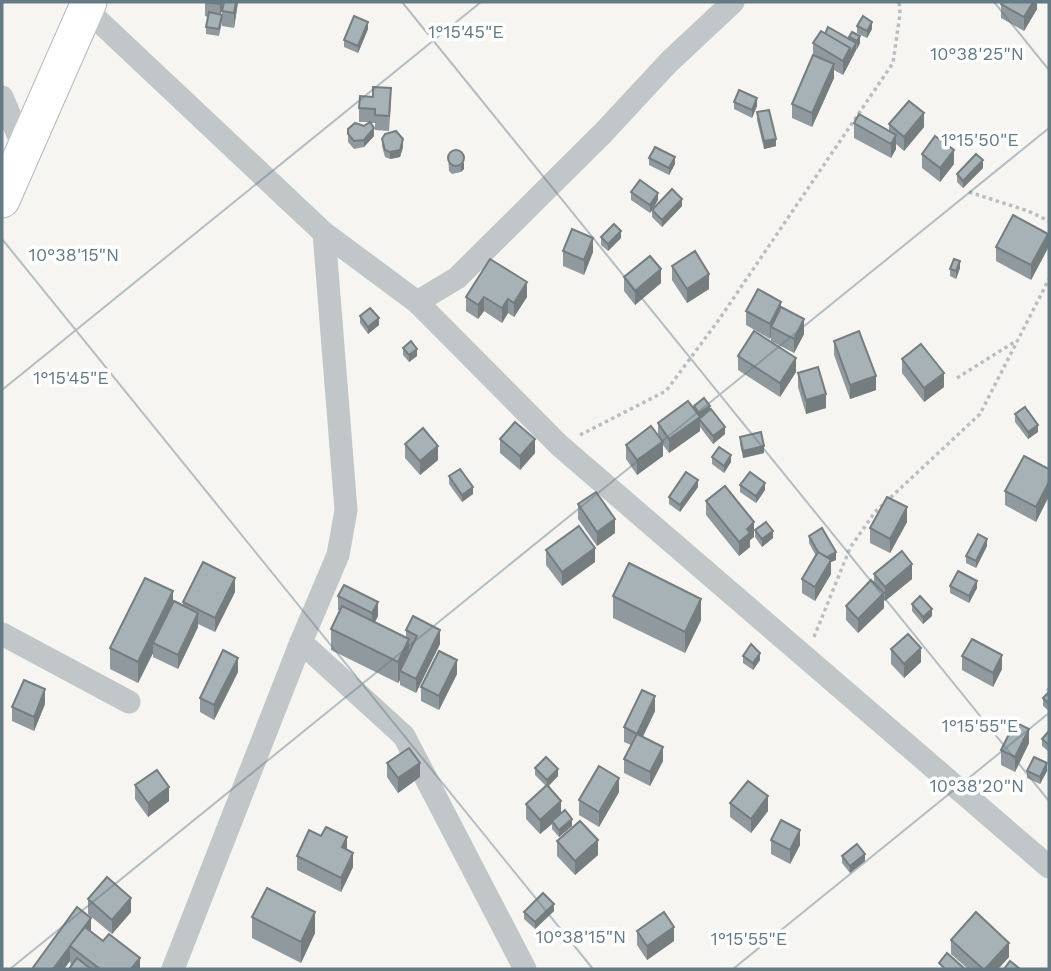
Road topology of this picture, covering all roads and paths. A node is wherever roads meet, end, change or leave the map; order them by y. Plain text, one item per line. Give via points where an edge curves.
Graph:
1 (733, 2) edge
2 (899, 2) edge
3 (88, 5) edge
4 (2, 97) edge
5 (24, 149) junction
6 (969, 192) dead end
7 (2, 200) edge
8 (1049, 221) edge
9 (324, 233) junction
10 (1049, 279) edge
11 (416, 302) junction
12 (1018, 340) junction
13 (957, 378) dead end
14 (559, 445) junction
15 (2, 634) edge
16 (301, 642) junction
17 (806, 658) junction
18 (129, 702) dead end
19 (1049, 867) edge
20 (173, 969) edge
21 (525, 969) edge

1 - 11 street via 457,278
2 - 14 path via 893,63 666,391
3 - 5 highway
3 - 9 street
4 - 5 street
5 - 7 highway
6 - 8 path
9 - 11 street
9 - 16 street via 346,510 338,555
10 - 12 path
11 - 14 street
12 - 13 path
12 - 17 path via 980,414 875,512 850,548
14 - 17 street
15 - 18 street
16 - 20 street
16 - 21 street via 404,736
17 - 19 street

